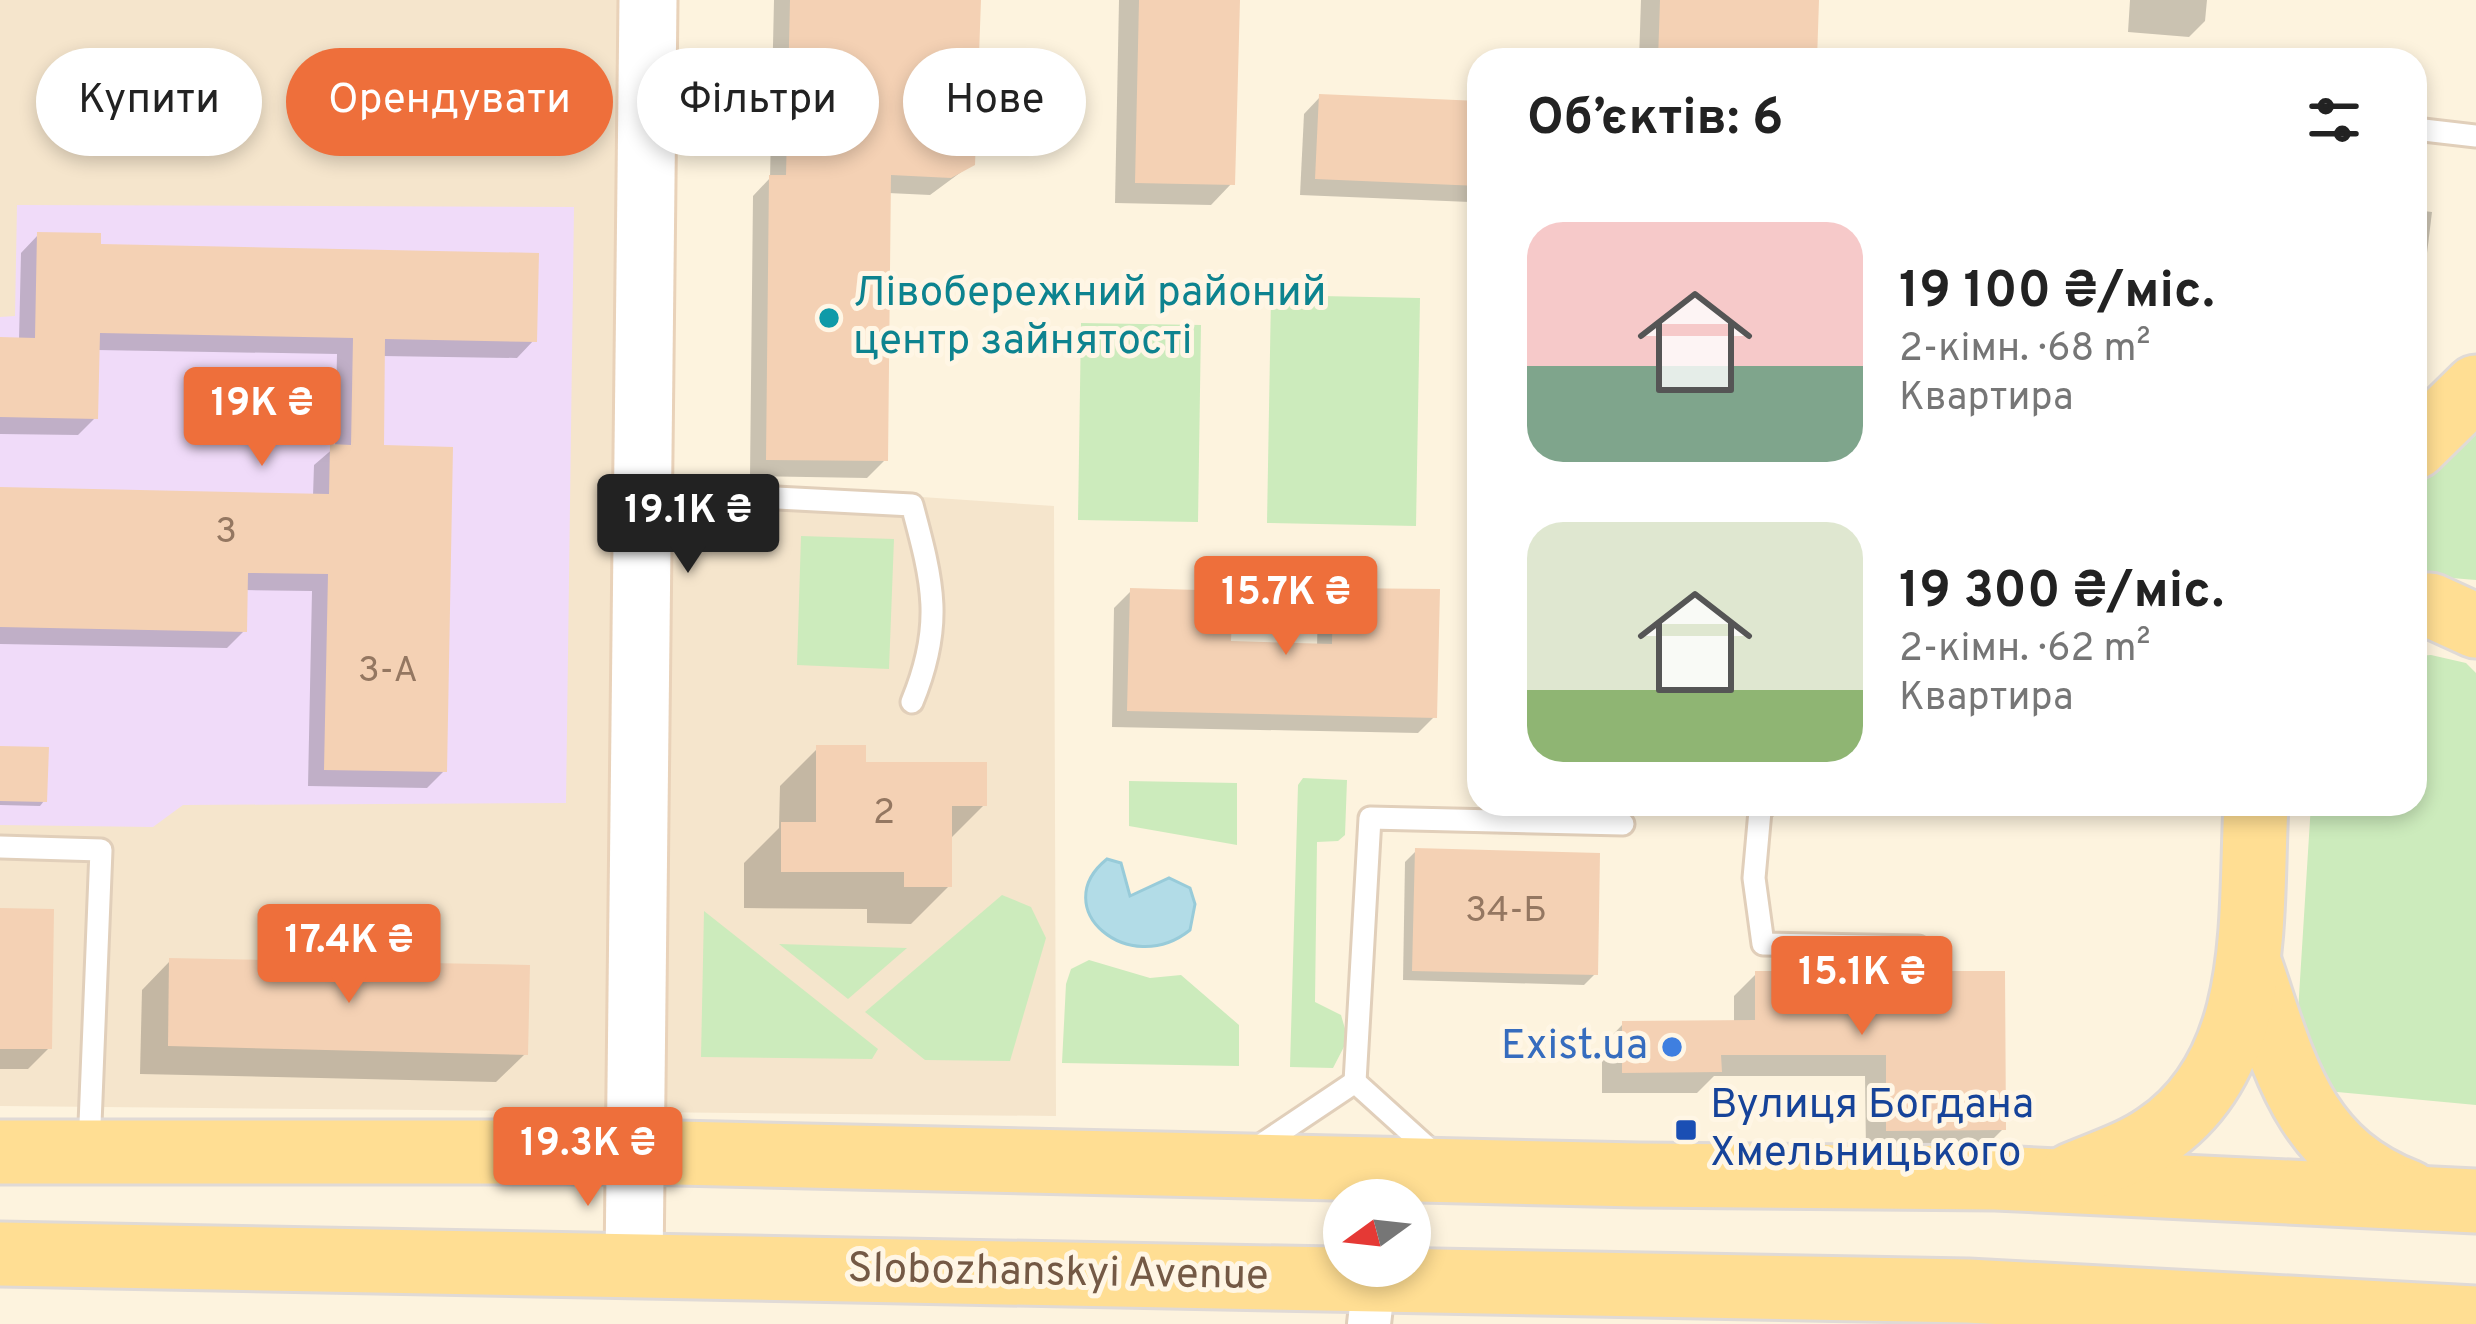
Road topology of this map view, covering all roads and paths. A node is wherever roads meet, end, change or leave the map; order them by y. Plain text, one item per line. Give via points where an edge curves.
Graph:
1 (648, 0) edge
2 (2427, 130) edge
3 (2476, 136) edge
4 (2476, 387) edge
5 (2427, 435) edge
6 (642, 491) junction
7 (2427, 604) edge
8 (2476, 626) edge
9 (912, 702) dead end
10 (1760, 816) edge
11 (2249, 816) edge
12 (1623, 824) dead end
13 (0, 847) edge
14 (1918, 946) dead end
15 (2251, 968) junction
16 (1354, 1082) junction
17 (0, 1152) edge
18 (634, 1152) junction
19 (89, 1153) junction
20 (1230, 1166) junction
21 (1454, 1171) junction
22 (2060, 1180) junction
23 (2448, 1199) edge
24 (0, 1254) edge
25 (634, 1267) junction
26 (1371, 1302) edge
27 (2476, 1318) edge
28 (2385, 1319) edge

1 - 6 street
2 - 3 lane
4 - 5 main road
6 - 9 lane via 912,506 934,585 931,658
6 - 18 street
7 - 8 main road
10 - 14 lane via 1754,878 1762,944
11 - 15 main road
12 - 16 lane via 1370,818
13 - 19 lane via 101,850
15 - 22 main road via 2222,1057 2181,1116 2155,1138
15 - 23 main road via 2291,1082 2344,1160 2372,1178
16 - 20 lane
16 - 21 lane
17 - 19 main road
18 - 19 main road
18 - 20 main road
18 - 25 street
20 - 21 main road
21 - 22 main road
22 - 23 main road
24 - 25 main road, Slobozhanskyi Avenue
25 - 26 main road, Slobozhanskyi Avenue
26 - 28 main road, Slobozhanskyi Avenue via 1968,1291
27 - 28 main road, Slobozhanskyi Avenue

